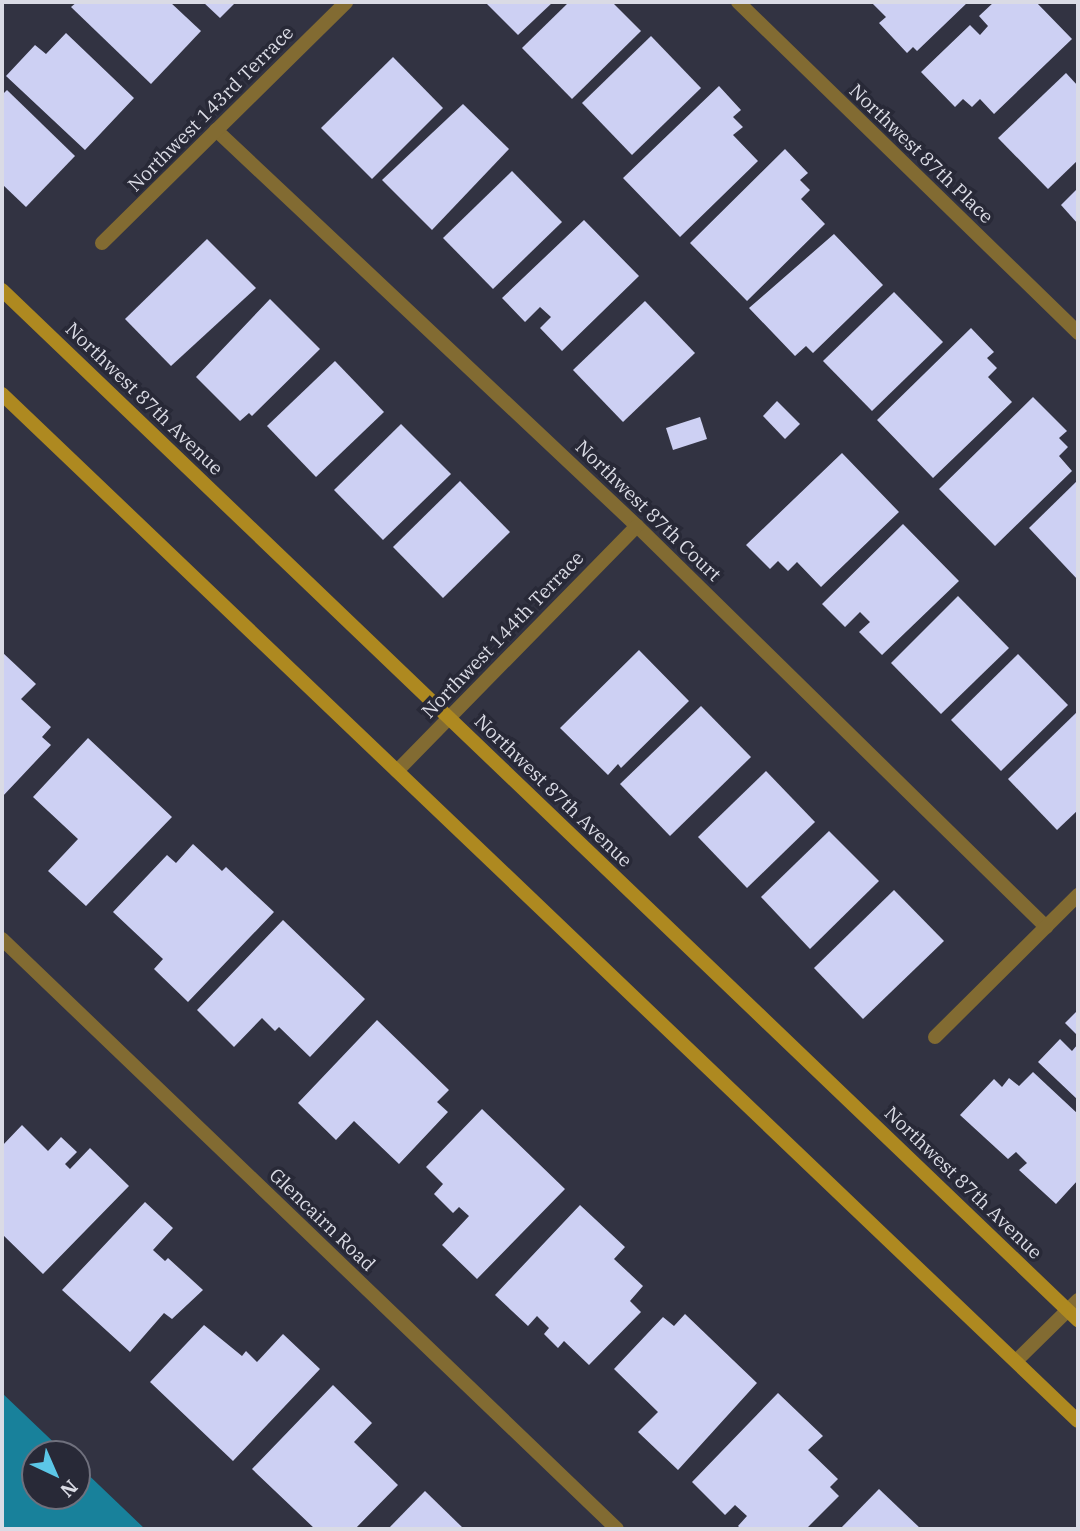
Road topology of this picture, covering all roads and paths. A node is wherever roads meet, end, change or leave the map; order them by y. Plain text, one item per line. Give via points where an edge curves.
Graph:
1 (346, 2) edge
2 (738, 2) edge
3 (216, 130) junction
4 (102, 243) dead end
5 (2, 290) edge
6 (1078, 333) edge
7 (2, 394) edge
8 (637, 526) junction
9 (449, 718) junction
10 (397, 772) junction
11 (1078, 895) edge
12 (1046, 927) junction
13 (2, 939) edge
14 (935, 1037) dead end
15 (1075, 1310) edge
16 (1016, 1361) junction
17 (1078, 1421) edge
18 (617, 1529) edge

1 - 3 street, Northwest 143rd Terrace
2 - 6 street, Northwest 87th Place
3 - 4 street, Northwest 143rd Terrace
3 - 8 street, Northwest 87th Court
5 - 9 main road, Northwest 87th Avenue
7 - 10 main road
8 - 9 street, Northwest 144th Terrace
8 - 12 street, Northwest 87th Court
9 - 10 street, Northwest 144th Terrace
9 - 15 main road, Northwest 87th Avenue
10 - 16 main road
11 - 12 street
12 - 14 street
13 - 18 street, Glencairn Road
15 - 16 street
16 - 17 main road

